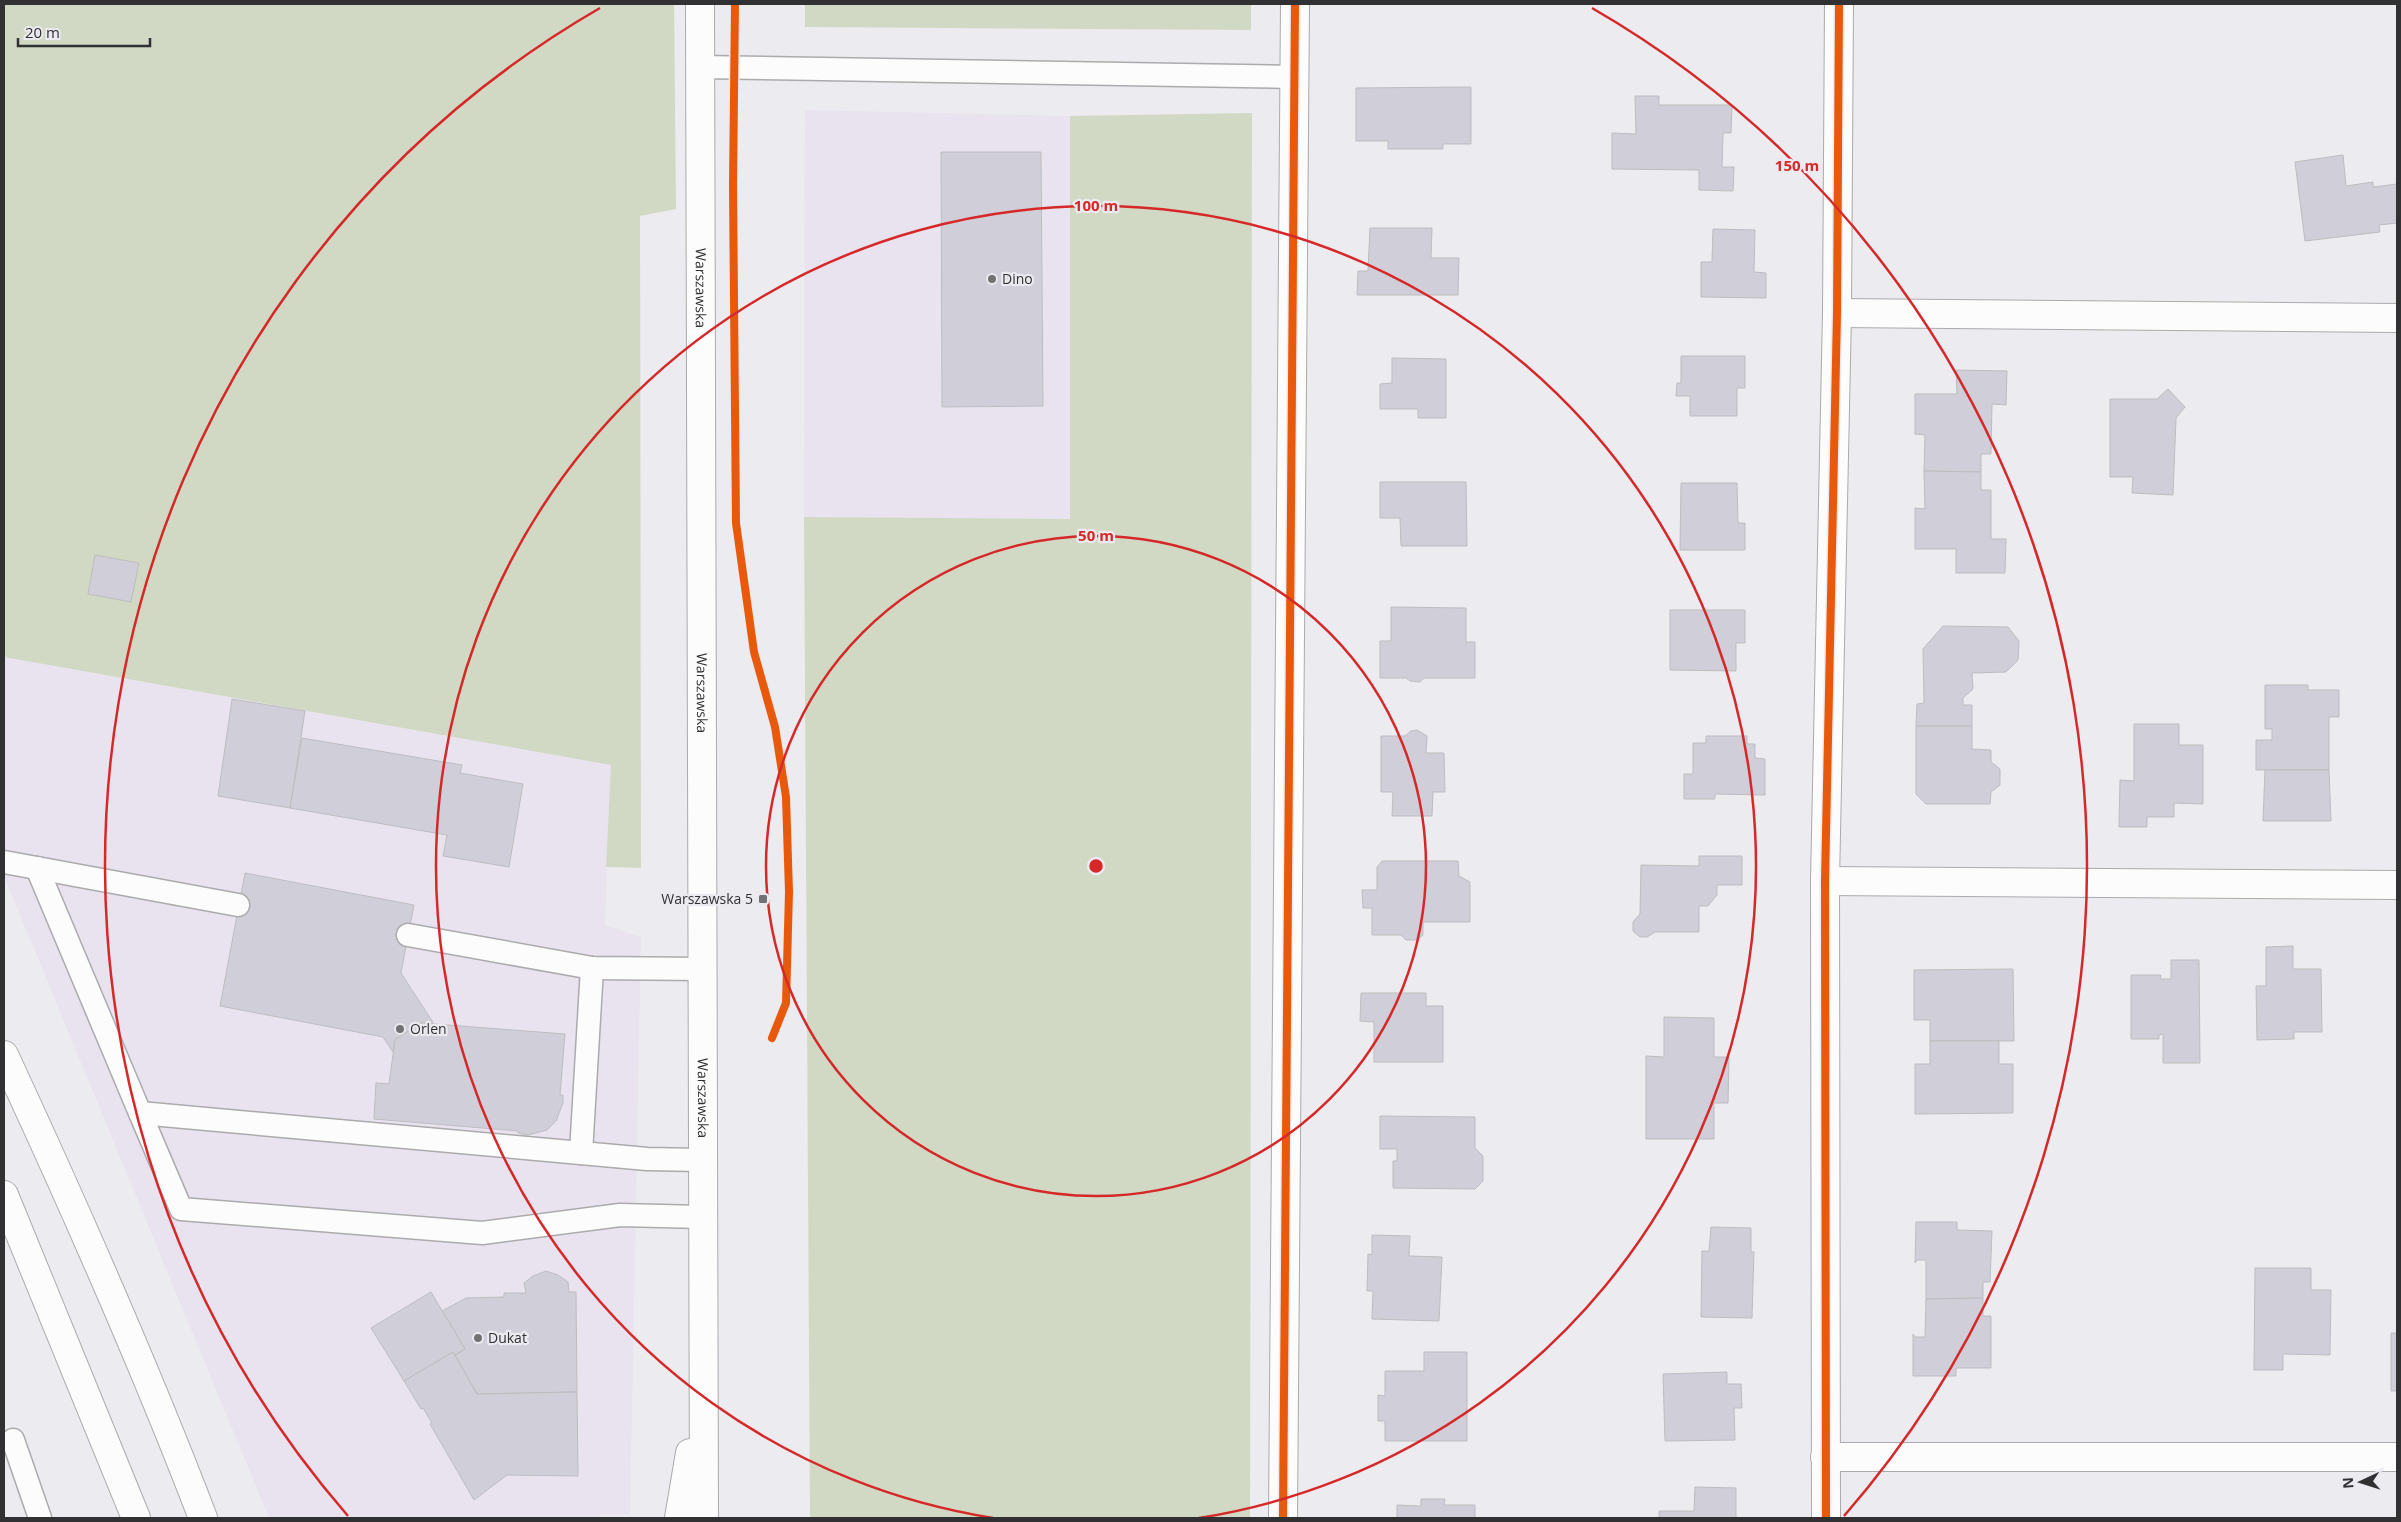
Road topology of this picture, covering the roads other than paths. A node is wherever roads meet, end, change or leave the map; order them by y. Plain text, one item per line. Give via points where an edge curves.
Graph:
1 (700, 4) edge
2 (1295, 4) edge
3 (1839, 4) edge
4 (700, 67) junction
5 (1295, 77) junction
6 (1837, 313) junction
7 (2397, 318) edge
8 (4, 862) edge
9 (37, 868) junction
10 (1825, 881) junction
11 (2397, 885) edge
12 (238, 904) dead end
13 (408, 935) dead end
14 (592, 968) junction
15 (703, 969) junction
16 (4, 1055) edge
17 (140, 1113) junction
18 (581, 1153) junction
19 (701, 1160) junction
20 (4, 1195) edge
21 (702, 1217) junction
22 (702, 1382) junction
23 (13, 1440) dead end
24 (1825, 1457) junction
25 (2397, 1457) edge
26 (40, 1518) edge
27 (136, 1518) edge
28 (203, 1518) edge
29 (679, 1518) edge
30 (704, 1518) edge
31 (1282, 1518) edge
32 (1826, 1518) edge

1 - 4 street, Warszawska
2 - 5 street
3 - 6 street
4 - 5 lane
4 - 15 street, Warszawska
5 - 31 street
6 - 7 street
6 - 10 street
8 - 9 lane
9 - 12 lane
9 - 17 lane
10 - 11 street
10 - 24 street
13 - 14 lane
14 - 15 lane
14 - 18 lane
15 - 19 street, Warszawska
16 - 28 street via 104,1275
17 - 18 lane
17 - 21 lane via 181,1209 482,1233 620,1215
18 - 19 lane
19 - 21 street, Warszawska
20 - 27 street
21 - 22 street, Warszawska
22 - 29 street, Warszawska
22 - 30 street, Warszawska
23 - 26 lane
24 - 25 street
24 - 32 street

